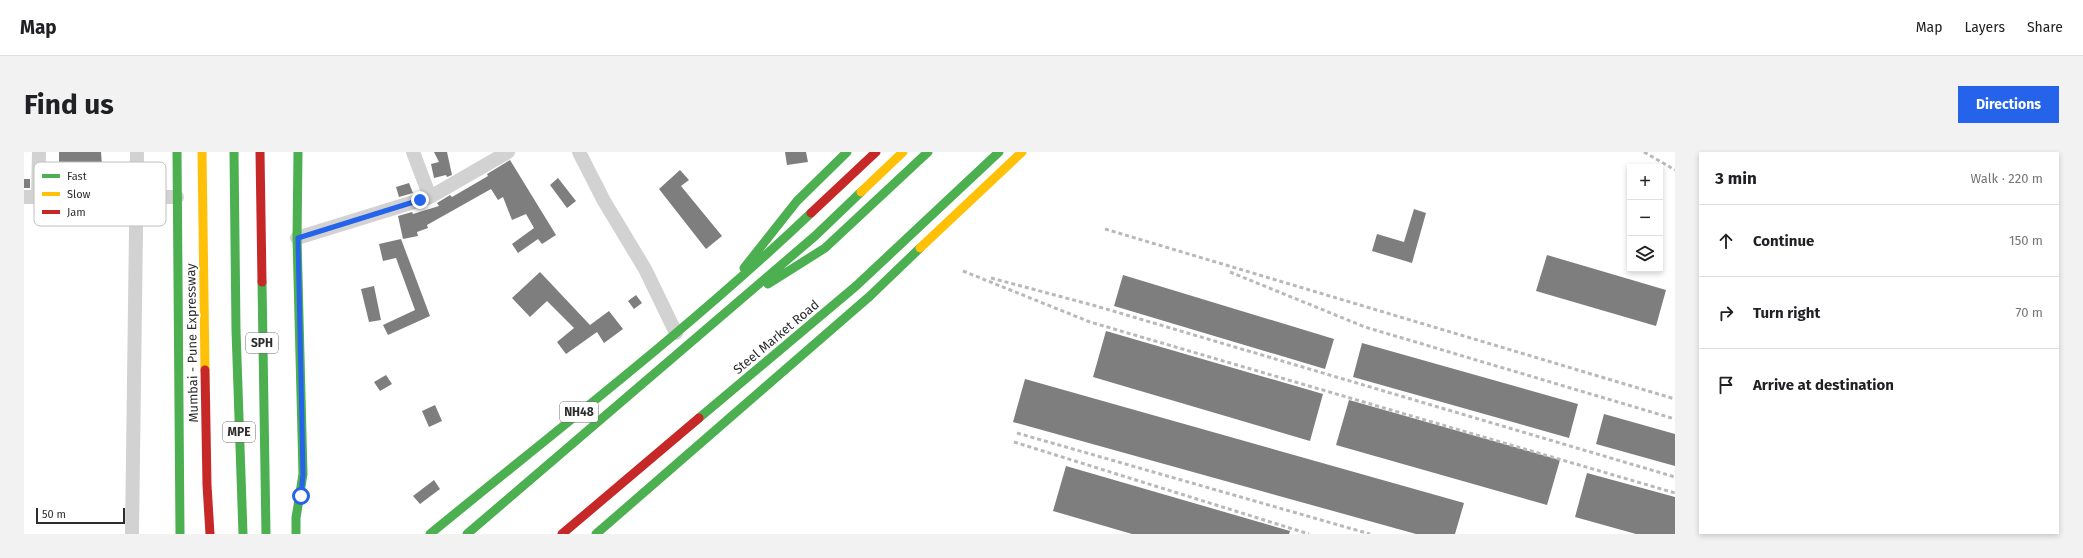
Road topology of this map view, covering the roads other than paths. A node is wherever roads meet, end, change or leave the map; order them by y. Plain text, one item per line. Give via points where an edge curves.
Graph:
1 (39, 152) edge
2 (137, 152) edge
3 (177, 152) edge
4 (202, 152) edge
5 (234, 152) edge
6 (260, 152) edge
7 (298, 152) edge
8 (413, 152) edge
9 (508, 152) edge
10 (579, 152) edge
11 (847, 152) edge
12 (876, 152) edge
13 (903, 152) edge
14 (928, 152) edge
15 (999, 152) edge
16 (1022, 152) edge
17 (39, 162) edge
18 (137, 162) edge
19 (166, 197) edge
20 (177, 197) junction
21 (430, 197) junction
22 (136, 226) edge
23 (298, 238) junction
24 (727, 290) junction
25 (737, 303) junction
26 (676, 333) junction
27 (132, 534) edge
28 (180, 534) edge
29 (210, 534) edge
30 (243, 534) edge
31 (266, 534) edge
32 (296, 534) edge
33 (430, 534) edge
34 (467, 534) edge
35 (562, 534) edge
36 (596, 534) edge

1 - 17 street
2 - 18 street
3 - 20 main road
4 - 29 main road, Mumbai - Pune Expressway / MPE
5 - 30 main road, MPE via 236,330
6 - 31 main road, SPH
7 - 23 main road
8 - 21 street
9 - 21 street
10 - 26 street via 604,201 645,269
11 - 24 main road via 797,201
12 - 24 main road, NH48
13 - 25 main road, NH48 via 815,236
14 - 25 main road via 825,248
15 - 35 main road, Steel Market Road via 856,286
16 - 36 main road via 870,296
19 - 20 street
20 - 28 main road
21 - 23 street
22 - 27 street
23 - 32 main road via 303,474
24 - 26 main road, NH48
25 - 34 main road, NH48
26 - 33 main road, NH48

